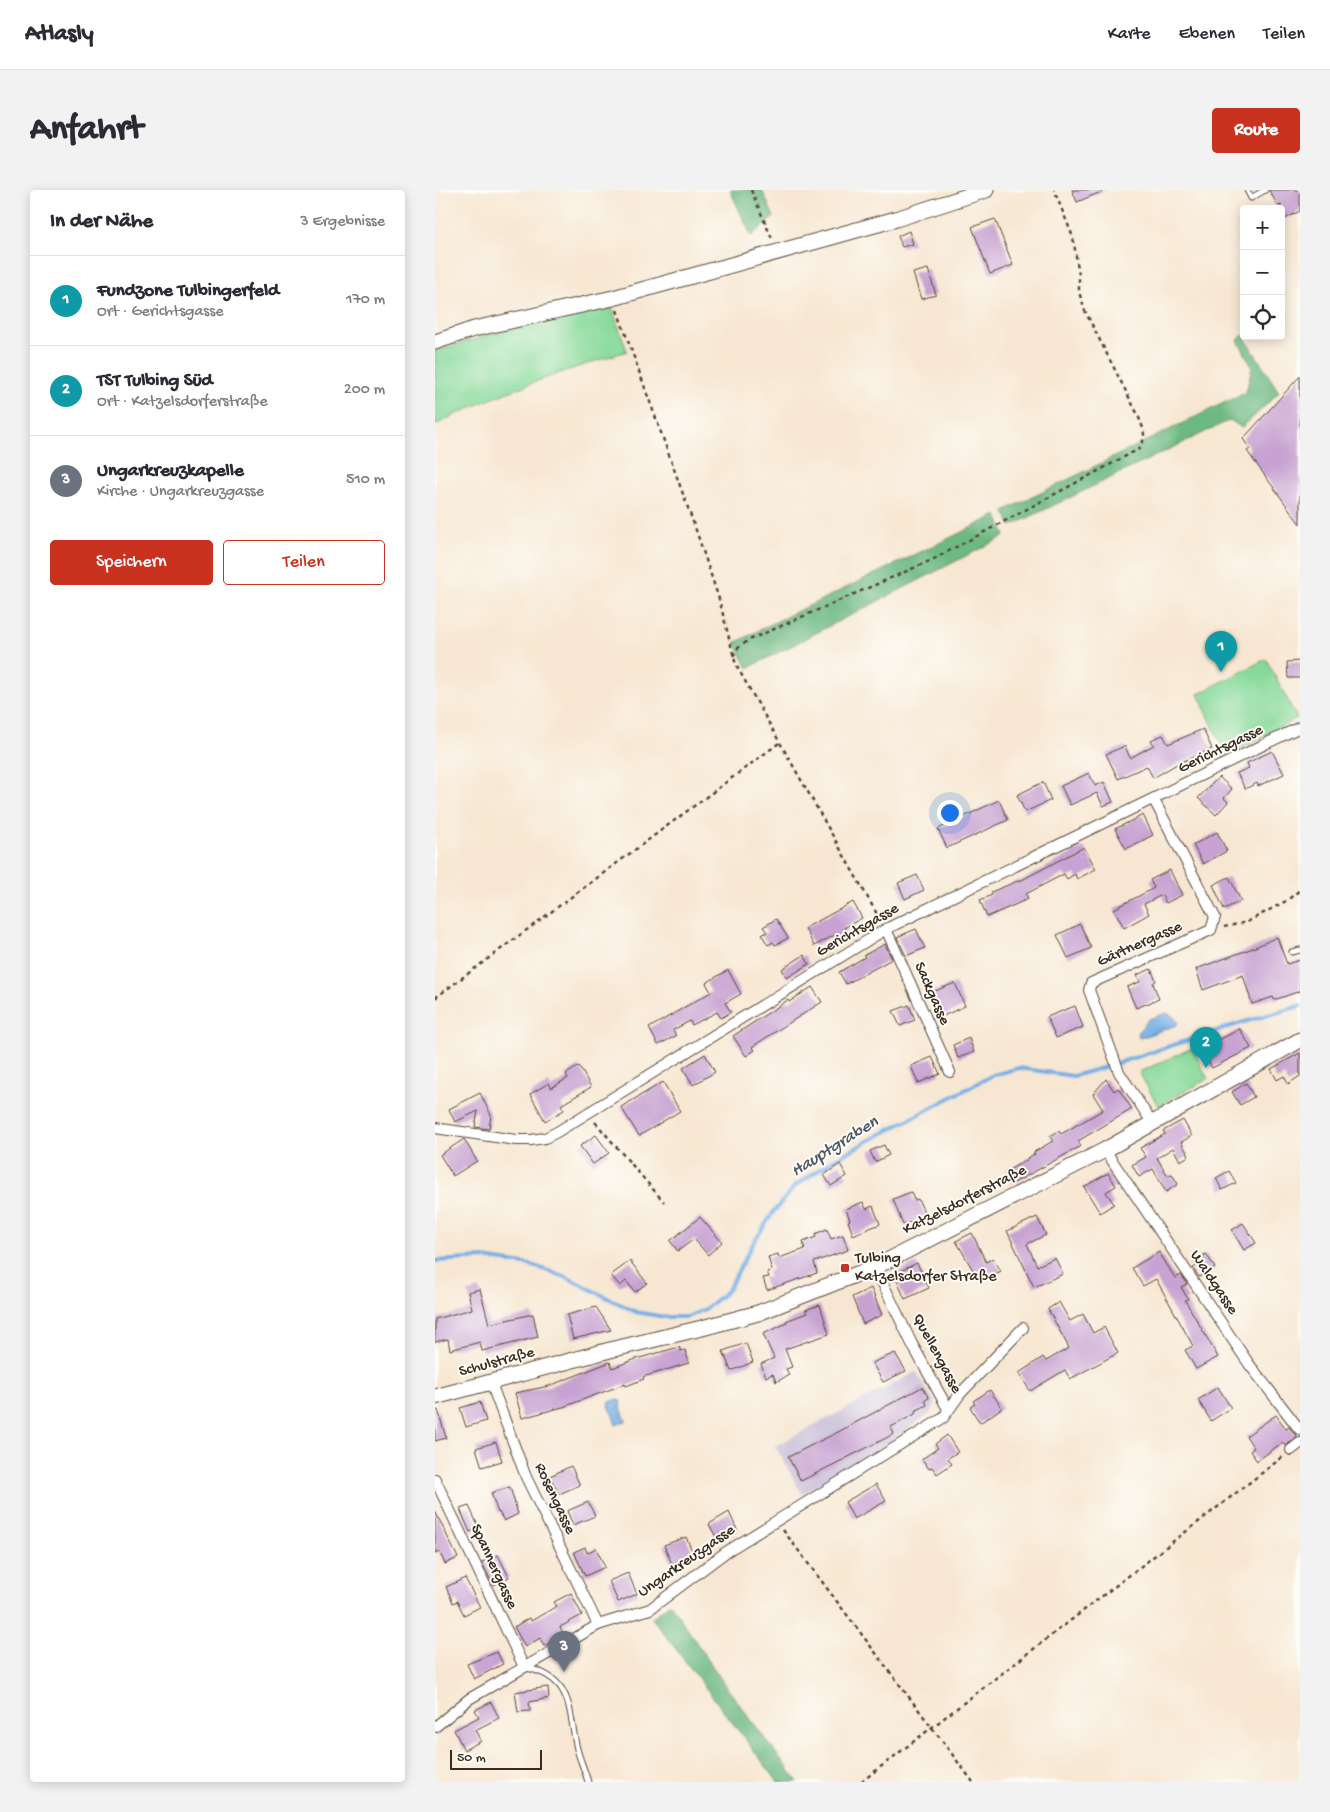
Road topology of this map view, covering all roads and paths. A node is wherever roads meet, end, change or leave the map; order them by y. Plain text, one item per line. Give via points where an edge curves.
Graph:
1 (751, 190) edge
2 (986, 190) edge
3 (1054, 190) edge
4 (1247, 190) edge
5 (1265, 190) edge
6 (777, 251) junction
7 (613, 298) junction
8 (435, 342) edge
9 (733, 656) junction
10 (1300, 727) edge
11 (780, 742) junction
12 (1154, 800) junction
13 (1300, 890) edge
14 (886, 929) junction
15 (1211, 930) junction
16 (1300, 950) edge
17 (1293, 952) dead end
18 (435, 998) edge
19 (1300, 1040) edge
20 (950, 1072) dead end
21 (587, 1113) junction
22 (1153, 1124) junction
23 (435, 1128) edge
24 (1105, 1150) junction
25 (664, 1202) dead end
26 (875, 1267) junction
27 (1023, 1328) dead end
28 (569, 1362) joint
29 (491, 1383) junction
30 (435, 1397) edge
31 (949, 1409) junction
32 (1300, 1430) edge
33 (1300, 1443) edge
34 (1291, 1450) joint
35 (435, 1479) edge
36 (776, 1520) junction
37 (598, 1625) junction
38 (524, 1667) junction
39 (435, 1727) edge
40 (931, 1727) junction
41 (588, 1782) edge
42 (861, 1782) edge
43 (973, 1782) edge

1 - 6 path
2 - 6 street via 896,219
3 - 9 path via 1073,237 1079,292 1085,311 1144,430 1145,440 1139,449 932,560 749,640
4 - 5 lane via 1251,198
6 - 7 street
7 - 8 street via 474,329
7 - 9 path via 697,532
9 - 11 path
10 - 12 street, Gerichtsgasse
11 - 14 path
11 - 18 path
12 - 14 street, Gerichtsgasse
12 - 15 street via 1215,917
13 - 15 path via 1247,922
14 - 20 street, Sackgasse
14 - 21 street, Gerichtsgasse
15 - 22 street, Gärtnergasse via 1091,983 1089,990 1119,1072
16 - 17 lane
19 - 22 street, Katzelsdorferstraße
21 - 23 street, Gerichtsgasse via 545,1138 531,1140
21 - 25 path
22 - 24 street, Katzelsdorferstraße
24 - 26 street, Katzelsdorferstraße
24 - 32 street, Waldgasse via 1249,1364
26 - 28 street, Katzelsdorferstraße via 758,1312
26 - 31 street, Quellengasse via 912,1344
27 - 31 street, Quellengasse
28 - 29 street, Schulstraße
29 - 30 street, Schulstraße
29 - 37 street, Rosengasse via 525,1477
31 - 36 street, Ungarkreuzgasse via 943,1418
33 - 34 street
34 - 40 path
35 - 38 street, Spannergasse
36 - 37 street, Ungarkreuzgasse via 726,1552 650,1609
36 - 40 path
37 - 38 street, Ungarkreuzgasse
38 - 39 street, Ungarkreuzgasse via 469,1699
38 - 41 lane via 541,1671 561,1686 568,1700 577,1749
40 - 42 path
40 - 43 path

